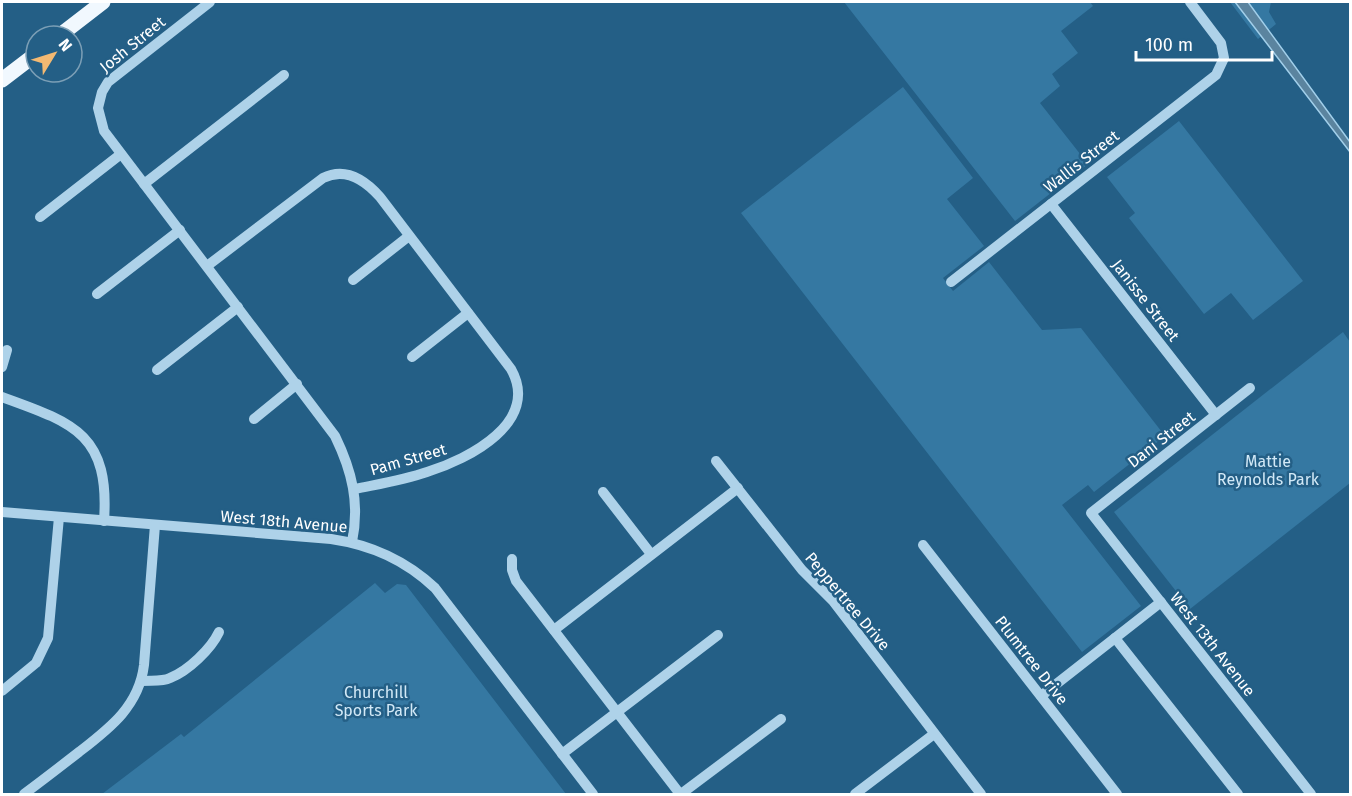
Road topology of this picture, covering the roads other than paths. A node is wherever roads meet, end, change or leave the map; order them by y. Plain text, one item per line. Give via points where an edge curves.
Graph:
1 (103, 2) edge
2 (210, 2) edge
3 (1190, 2) edge
4 (75, 24) edge
5 (24, 63) edge
6 (284, 75) dead end
7 (2, 80) edge
8 (121, 154) junction
9 (144, 184) junction
10 (1051, 204) junction
11 (40, 217) dead end
12 (180, 230) junction
13 (409, 236) junction
14 (207, 266) junction
15 (353, 280) dead end
16 (951, 282) dead end
17 (97, 294) dead end
18 (238, 307) junction
19 (468, 313) junction
20 (7, 350) dead end
21 (412, 357) dead end
22 (2, 367) edge
23 (157, 370) dead end
24 (297, 384) junction
25 (1250, 388) dead end
26 (2, 397) edge
27 (1216, 415) junction
28 (254, 419) dead end
29 (716, 460) dead end
30 (738, 488) junction
31 (355, 489) junction
32 (603, 492) dead end
33 (2, 512) edge
34 (1091, 513) joint
35 (59, 517) junction
36 (104, 521) junction
37 (155, 525) junction
38 (352, 542) junction
39 (923, 544) dead end
40 (651, 554) junction
41 (512, 559) dead end
42 (1161, 602) junction
43 (554, 630) junction
44 (219, 632) dead end
45 (718, 635) dead end
46 (1115, 638) junction
47 (141, 681) junction
48 (2, 691) edge
49 (1041, 696) junction
50 (616, 712) junction
51 (781, 719) dead end
52 (934, 734) junction
53 (562, 754) junction
54 (24, 795) edge
55 (593, 795) edge
56 (681, 795) edge
57 (855, 795) edge
58 (981, 795) edge
59 (1117, 795) edge
60 (1238, 795) edge
61 (1311, 795) edge

1 - 4 main road
2 - 8 street, Josh Street via 105,86 99,99 99,117
3 - 10 street, Wallis Street via 1221,43 1224,58 1216,75
5 - 7 main road
6 - 9 street
8 - 9 street, Josh Street
8 - 11 street
9 - 12 street, Josh Street
10 - 16 street, Wallis Street
10 - 27 street, Janisse Street
12 - 14 street, Josh Street
12 - 17 street
13 - 14 street, Pam Street via 366,183 349,175 333,174 318,181
13 - 15 street
13 - 19 street, Pam Street
14 - 18 street, Josh Street
18 - 23 street
18 - 24 street, Josh Street
19 - 21 street
19 - 31 street, Pam Street via 518,383 519,400 510,421 485,443 451,463 416,476
20 - 22 street
24 - 28 street
24 - 31 street, Josh Street via 335,436
25 - 27 street, Dani Street
26 - 36 street via 56,417 83,437 102,470
27 - 34 street, Dani Street
29 - 30 street, Peppertree Drive
30 - 40 street
30 - 52 street, Peppertree Drive via 807,576 833,601
31 - 38 street, Josh Street
32 - 40 street
33 - 35 street, West 18th Avenue
34 - 42 street, West 13th Avenue
35 - 36 street, West 18th Avenue
35 - 48 street via 48,638 36,663
36 - 37 street, West 18th Avenue
37 - 38 street, West 18th Avenue
37 - 47 street
38 - 53 street, West 18th Avenue via 403,563 435,588
39 - 49 street, Plumtree Drive
40 - 43 street
41 - 43 street via 516,581
42 - 46 street
42 - 61 street, West 13th Avenue
43 - 50 street
44 - 47 street via 209,649 177,675
45 - 50 street
46 - 49 street
46 - 60 street
47 - 54 street via 130,705 114,724
49 - 59 street, Plumtree Drive
50 - 53 street
50 - 56 street
51 - 56 street
52 - 57 street
52 - 58 street, Peppertree Drive
53 - 55 street, West 18th Avenue

